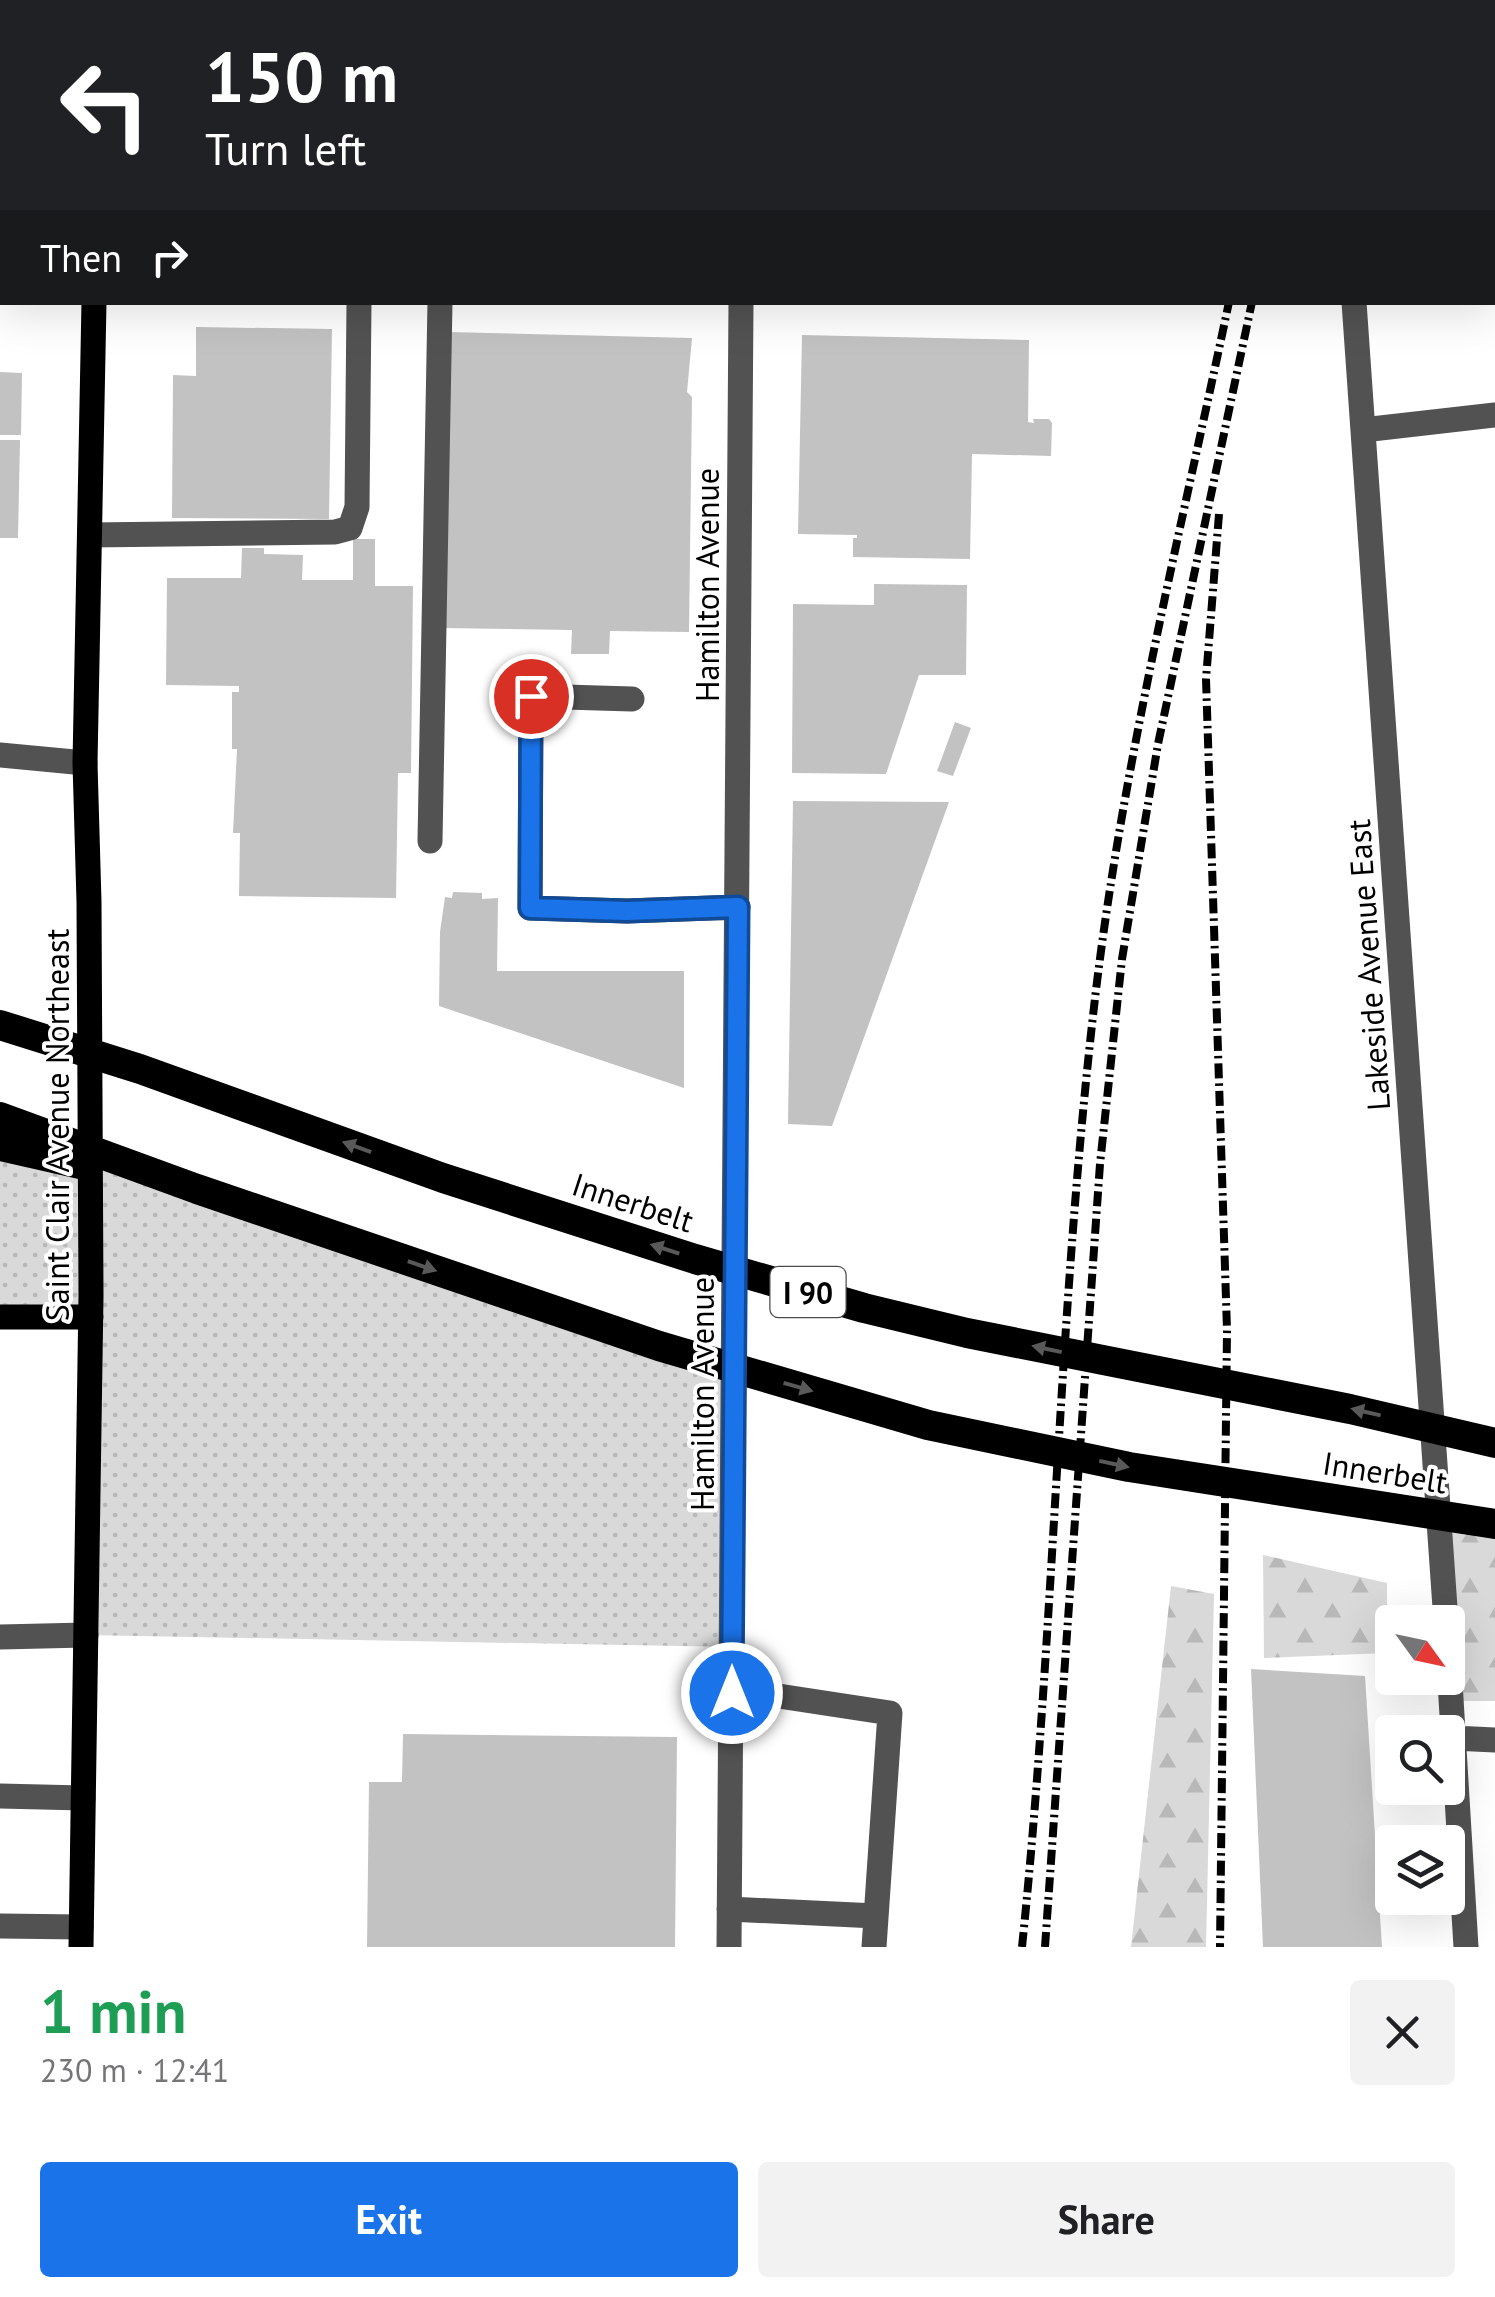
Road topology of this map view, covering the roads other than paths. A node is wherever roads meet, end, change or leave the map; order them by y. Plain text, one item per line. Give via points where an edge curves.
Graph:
1 (94, 305) edge
2 (360, 305) edge
3 (440, 305) edge
4 (740, 305) edge
5 (1354, 305) edge
6 (1495, 415) edge
7 (1363, 430) junction
8 (90, 535) junction
9 (632, 699) dead end
10 (0, 755) edge
11 (85, 763) junction
12 (430, 841) dead end
13 (738, 907) junction
14 (0, 1006) edge
15 (0, 1025) edge
16 (140, 1069) junction
17 (0, 1117) edge
18 (0, 1146) edge
19 (198, 1189) junction
20 (91, 1307) junction
21 (0, 1317) edge
22 (1495, 1443) edge
23 (1495, 1524) edge
24 (1445, 1605) edge
25 (86, 1635) junction
26 (0, 1637) edge
27 (732, 1693) junction
28 (1465, 1739) edge
29 (1495, 1740) edge
30 (0, 1796) edge
31 (83, 1798) junction
32 (1457, 1805) edge
33 (729, 1909) junction
34 (876, 1916) junction
35 (0, 1926) edge
36 (81, 1937) edge
37 (729, 1947) edge
38 (874, 1947) edge
39 (1466, 1947) edge

1 - 8 main road, Saint Clair Avenue Northeast
2 - 8 street via 357,507 350,528
3 - 12 street
4 - 13 street, Hamilton Avenue
5 - 7 street, Lakeside Avenue East
6 - 7 street
7 - 24 street, Lakeside Avenue East
8 - 11 main road, Saint Clair Avenue Northeast
9 - 13 street via 531,696 530,908
10 - 11 street
11 - 20 main road, Saint Clair Avenue Northeast
13 - 27 street, Hamilton Avenue
14 - 16 highway
15 - 16 highway, Innerbelt / I 90
22 -> 16 highway, Innerbelt / I 90 via 864,1308 443,1178
17 - 19 highway, Innerbelt
18 - 19 highway
19 -> 23 highway, Innerbelt via 660,1346 928,1424 1128,1467
20 - 21 main road
20 - 25 main road, Saint Clair Avenue Northeast
25 - 26 street
25 - 31 main road, Saint Clair Avenue Northeast
27 - 33 street, Hamilton Avenue
27 - 34 street via 890,1713
28 - 29 street
30 - 31 street
31 - 36 main road, Saint Clair Avenue Northeast
32 - 39 street
33 - 34 street
33 - 37 street, Hamilton Avenue
34 - 38 street
35 - 36 street

